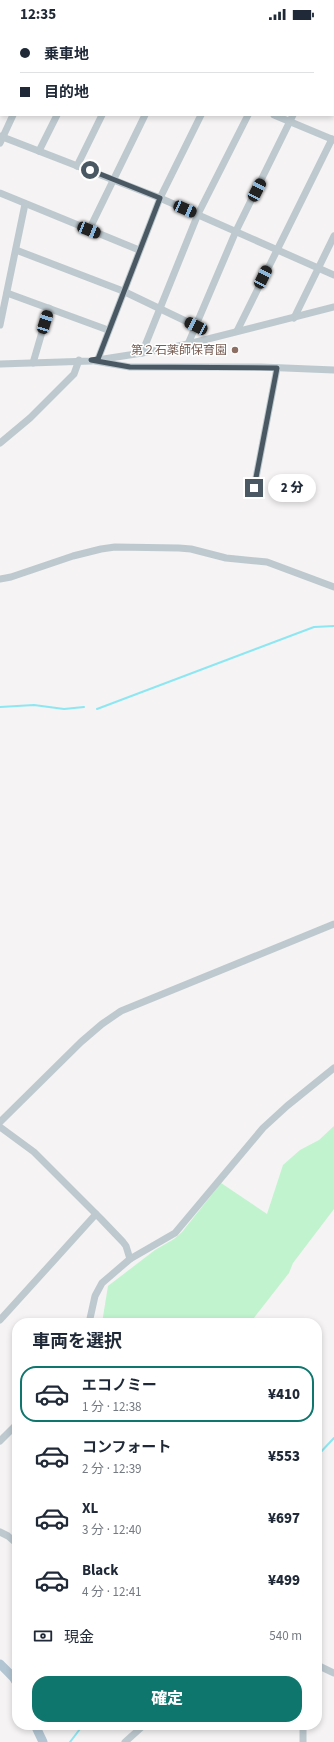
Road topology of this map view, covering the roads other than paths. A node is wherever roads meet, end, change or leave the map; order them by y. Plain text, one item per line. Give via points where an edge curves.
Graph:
1 (12, 116) edge
2 (56, 116) edge
3 (102, 116) edge
4 (145, 116) edge
5 (201, 116) edge
6 (247, 116) edge
7 (280, 116) edge
8 (292, 118) edge
9 (1, 139) edge
10 (333, 139) edge
11 (39, 151) junction
12 (77, 166) junction
13 (115, 180) junction
14 (0, 193) edge
15 (160, 198) junction
16 (26, 204) junction
17 (198, 214) junction
18 (89, 230) junction
19 (236, 231) junction
20 (334, 236) edge
21 (277, 249) junction
22 (16, 250) junction
23 (139, 250) junction
24 (318, 268) junction
25 (334, 275) edge
26 (123, 291) junction
27 (7, 292) junction
28 (334, 307) edge
29 (49, 308) junction
30 (159, 309) junction
31 (294, 318) junction
32 (0, 325) edge
33 (196, 326) junction
34 (108, 330) junction
35 (237, 332) junction
36 (188, 344) junction
37 (142, 353) junction
38 (79, 360) junction
39 (94, 360) junction
40 (33, 363) junction
41 (0, 364) edge
42 (277, 368) junction
43 (334, 370) edge
44 (0, 443) edge
45 (254, 488) dead end
46 (0, 579) edge
47 (334, 587) edge
48 (334, 924) edge
49 (334, 1068) edge
50 (0, 1122) edge
51 (0, 1127) edge
52 (96, 1214) junction
53 (130, 1259) junction
54 (90, 1318) edge
55 (0, 1320) edge
56 (12, 1429) edge
57 (0, 1441) edge
58 (0, 1532) edge
59 (12, 1540) edge
60 (0, 1664) edge
61 (322, 1667) edge
62 (334, 1673) edge
63 (12, 1676) edge
64 (37, 1730) edge
65 (138, 1730) edge
66 (303, 1730) edge
67 (43, 1742) edge
68 (125, 1742) edge
69 (303, 1742) edge

1 - 9 street
2 - 11 street
3 - 12 street
4 - 13 street
5 - 15 street
6 - 17 street
7 - 8 street
8 - 10 street
8 - 19 street
9 - 11 street
10 - 21 street
11 - 12 street
12 - 13 street
13 - 15 street
13 - 18 street
14 - 16 street
15 - 17 street
15 - 23 street
16 - 18 street
16 - 22 street
17 - 19 street
17 - 30 street
18 - 23 street
19 - 21 street
19 - 33 street
20 - 24 street
21 - 24 street
21 - 35 street
22 - 26 street
22 - 27 street
23 - 26 street
24 - 25 street
24 - 31 street
26 - 30 street
26 - 34 street
27 - 29 street
27 - 32 street
28 - 31 street
29 - 34 street
29 - 40 street
30 - 33 street
30 - 37 street
31 - 35 street
33 - 36 street
34 - 39 street
35 - 36 street
36 - 37 street
37 - 39 street
38 - 39 street
38 - 40 street
38 - 44 street via 74,374 30,418
39 - 42 street via 130,367
40 - 41 street
42 - 43 street
42 - 45 street
46 - 47 street via 101,549 180,548 226,558 267,562
48 - 50 street via 121,1011 82,1042
49 - 53 street via 263,1128 178,1230
51 - 52 street via 34,1152
52 - 53 street via 123,1242
52 - 55 street
53 - 54 street via 98,1288
56 - 57 street
58 - 59 street
60 - 63 main road
61 - 62 street
64 - 67 main road
65 - 68 street
66 - 69 street

